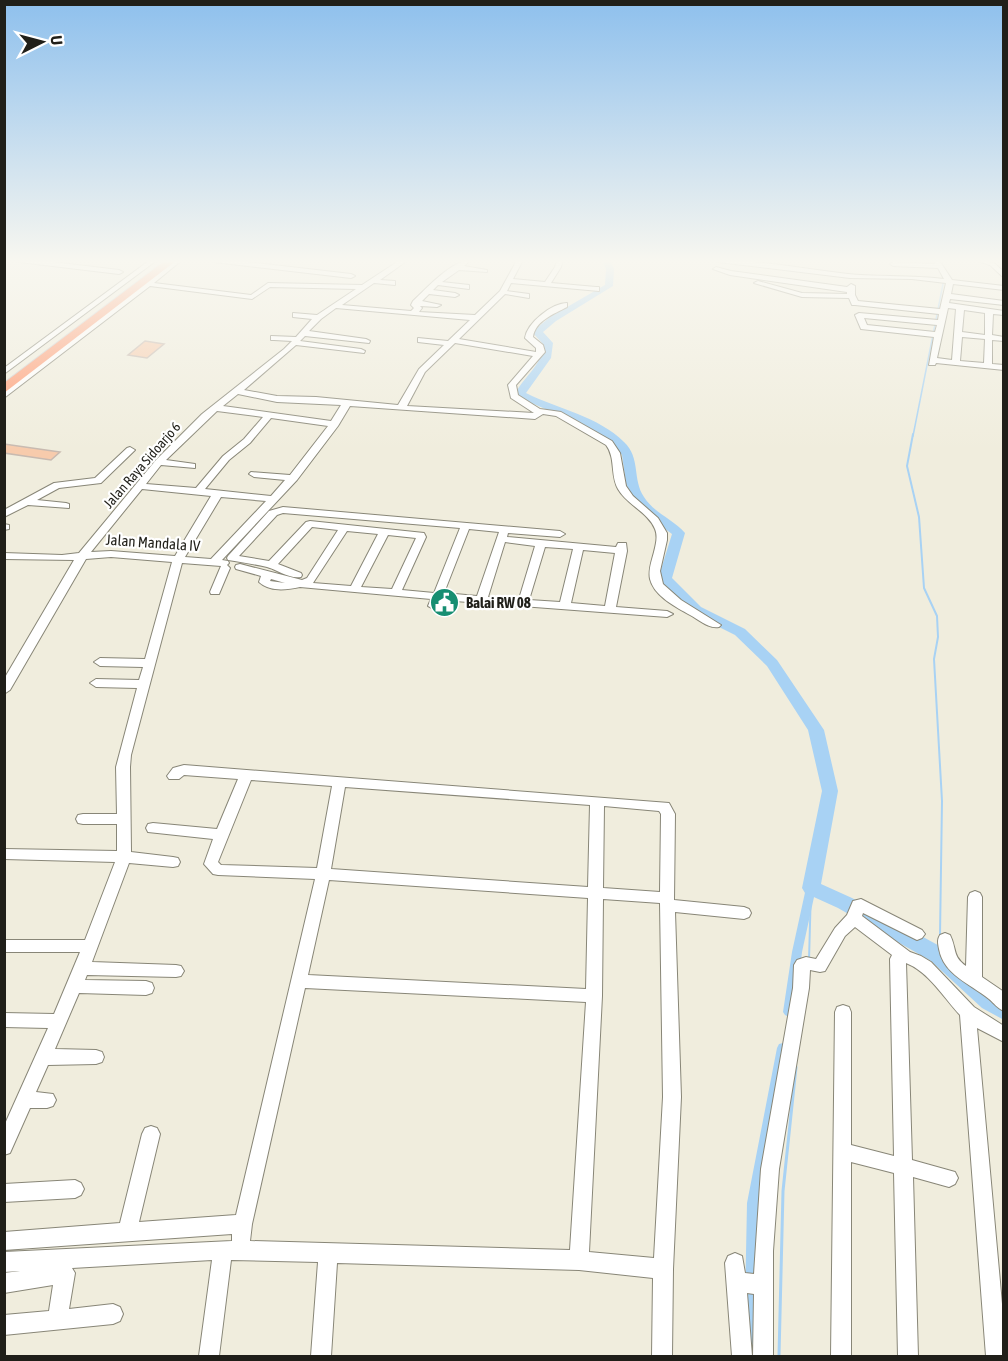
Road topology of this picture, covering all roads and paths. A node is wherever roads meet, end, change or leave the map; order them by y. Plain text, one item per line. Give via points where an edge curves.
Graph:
1 (74, 324) edge
2 (76, 324) edge
3 (89, 324) edge
4 (97, 324) edge
5 (312, 324) edge
6 (472, 324) edge
7 (536, 324) edge
8 (862, 324) edge
9 (915, 324) edge
10 (937, 324) edge
11 (959, 324) edge
12 (988, 324) edge
13 (958, 334) junction
14 (57, 337) junction
15 (987, 337) junction
16 (274, 338) dead end
17 (300, 338) junction
18 (1004, 339) edge
19 (421, 340) dead end
20 (366, 341) dead end
21 (454, 342) junction
22 (361, 351) dead end
23 (538, 355) junction
24 (956, 362) junction
25 (988, 366) junction
26 (1004, 368) edge
27 (13, 369) edge
28 (4, 381) edge
29 (4, 388) edge
30 (238, 391) junction
31 (4, 396) edge
32 (347, 404) junction
33 (402, 407) junction
34 (216, 408) junction
35 (538, 413) junction
36 (269, 415) junction
37 (335, 424) junction
38 (130, 450) dead end
39 (159, 462) junction
40 (192, 466) dead end
41 (254, 474) dead end
42 (294, 478) junction
43 (140, 486) junction
44 (199, 491) junction
45 (218, 493) junction
46 (276, 499) junction
47 (26, 502) junction
48 (66, 506) dead end
49 (4, 514) edge
50 (471, 522) junction
51 (200, 523) junction
52 (214, 524) dead end
53 (344, 528) junction
54 (384, 532) junction
55 (503, 534) junction
56 (560, 534) dead end
57 (541, 544) junction
58 (578, 548) junction
59 (4, 556) edge
60 (81, 558) junction
61 (178, 559) junction
62 (229, 563) junction
63 (269, 570) junction
64 (310, 584) junction
65 (354, 590) junction
66 (215, 592) dead end
67 (396, 592) junction
68 (613, 596) junction
69 (482, 599) junction
70 (436, 601) junction
71 (523, 603) junction
72 (565, 606) junction
73 (610, 609) junction
74 (626, 610) junction
75 (667, 614) dead end
76 (715, 626) dead end
77 (100, 662) dead end
78 (150, 663) junction
79 (96, 683) dead end
80 (144, 684) junction
81 (4, 690) edge
82 (246, 775) junction
83 (174, 776) dead end
84 (339, 783) junction
85 (597, 801) junction
86 (83, 819) dead end
87 (123, 819) junction
88 (153, 828) dead end
89 (221, 835) junction
90 (4, 854) edge
91 (124, 857) junction
92 (173, 862) dead end
93 (323, 874) junction
94 (595, 893) junction
95 (975, 897) dead end
96 (668, 902) junction
97 (856, 912) junction
98 (744, 913) dead end
99 (917, 934) dead end
100 (945, 939) dead end
101 (4, 946) edge
102 (89, 946) junction
103 (904, 956) junction
104 (82, 968) junction
105 (176, 971) dead end
106 (974, 979) junction
107 (300, 981) junction
108 (74, 987) junction
109 (146, 988) dead end
110 (594, 996) junction
111 (1001, 998) edge
112 (843, 1012) dead end
113 (968, 1012) junction
114 (4, 1020) edge
115 (58, 1021) junction
116 (1004, 1035) edge
117 (96, 1057) dead end
118 (43, 1058) junction
119 (25, 1100) junction
120 (47, 1100) dead end
121 (152, 1134) dead end
122 (4, 1147) edge
123 (842, 1151) junction
124 (902, 1166) junction
125 (949, 1178) dead end
126 (75, 1189) dead end
127 (4, 1192) edge
128 (243, 1224) junction
129 (136, 1233) junction
130 (4, 1241) edge
131 (231, 1250) junction
132 (328, 1253) junction
133 (140, 1254) junction
134 (579, 1260) junction
135 (4, 1262) edge
136 (67, 1265) junction
137 (663, 1269) junction
138 (747, 1279) junction
139 (4, 1283) edge
140 (113, 1314) dead end
141 (57, 1319) junction
142 (4, 1325) edge
143 (209, 1356) edge
144 (321, 1356) edge
145 (662, 1356) edge
146 (741, 1356) edge
147 (763, 1356) edge
148 (841, 1356) edge
149 (908, 1356) edge
150 (996, 1356) edge

1 - 14 street
2 - 14 highway
3 - 29 highway
4 - 31 street
5 - 17 street, Jalan Raya Sidoarjo 6
6 - 21 street
7 - 23 street via 529,338 540,347
8 - 9 street via 864,327
10 - 24 street via 932,361
11 - 13 street
12 - 15 street
13 - 15 street
13 - 24 street
14 - 27 highway
15 - 18 street
15 - 25 street
16 - 17 street
17 - 20 street
17 - 22 street
17 - 30 street, Jalan Raya Sidoarjo 6
19 - 21 street
21 - 23 street
21 - 33 street via 422,371
23 - 35 street via 512,391
24 - 25 street
25 - 26 street
27 - 28 highway
30 - 32 street via 277,399
30 - 34 street, Jalan Raya Sidoarjo 6
32 - 33 street
32 - 37 street
33 - 35 street
34 - 36 street
34 - 39 street, Jalan Raya Sidoarjo 6
35 - 76 street via 558,414 615,449 618,479 624,492 660,528 663,537 655,574 657,583
36 - 37 street
36 - 44 street
37 - 42 street
38 - 47 street via 98,482 57,485
39 - 40 street
39 - 43 street, Jalan Raya Sidoarjo 6
41 - 42 street
42 - 46 street
43 - 44 street
43 - 60 street, Jalan Raya Sidoarjo 6
44 - 45 street
45 - 46 street
45 - 51 street
46 - 62 street
47 - 48 street
47 - 49 street
50 - 55 street
50 - 62 street via 279,511
50 - 70 street
51 - 52 street
51 - 61 street
53 - 54 street
53 - 63 street via 307,525
53 - 64 street
54 - 65 street
54 - 67 street via 421,537
55 - 56 street
55 - 57 street
55 - 69 street
57 - 58 street
57 - 71 street
58 - 68 street via 622,548
58 - 72 street
59 - 60 street, Jalan Mandala IV
60 - 61 street, Jalan Mandala IV via 103,554
60 - 81 street, Jalan Raya Sidoarjo 6
61 - 62 street, Jalan Mandala IV
61 - 78 street
62 - 63 street, Jalan Mandala IV
62 - 66 street
63 - 64 street
63 - 64 street via 265,584
64 - 65 street
65 - 67 street
67 - 70 street
68 - 73 street
68 - 74 street
69 - 70 street
69 - 71 street
71 - 72 street
72 - 73 street
73 - 74 street
74 - 75 street
77 - 78 street
78 - 80 street
79 - 80 street
80 - 87 street via 123,767
82 - 83 street via 184,770
82 - 84 street
82 - 89 street
84 - 85 street
84 - 93 street
85 - 94 street
85 - 96 street via 659,804 667,810
86 - 87 street
87 - 91 street
88 - 89 street
89 - 93 street via 212,858 214,869
90 - 91 street
91 - 92 street
91 - 102 street
93 - 94 street
93 - 107 street
94 - 96 street
94 - 110 street
95 - 106 street
96 - 98 street
96 - 137 street via 672,1097
97 - 99 street
97 - 103 street
97 - 138 street via 822,964 802,965 770,1169 764,1251
100 - 106 street via 949,959
101 - 102 street
102 - 104 street
103 - 113 street via 918,961
103 - 124 street via 897,960
104 - 105 street
104 - 108 street
106 - 111 street
107 - 110 street
107 - 128 street
108 - 109 street
108 - 115 street
110 - 134 street
112 - 123 street
113 - 116 street
113 - 150 street
114 - 115 street
115 - 118 street
117 - 118 street
118 - 119 street
119 - 120 street
119 - 122 street
121 - 129 street
123 - 124 street
123 - 148 street
124 - 125 street
124 - 149 street
126 - 127 street
128 - 129 street
128 - 131 street
129 - 130 street
129 - 133 street
131 - 132 street
131 - 133 street
131 - 143 street
132 - 134 street
132 - 144 street
133 - 136 street
134 - 137 street
135 - 136 street
136 - 139 street
136 - 141 street
137 - 145 street
138 - 146 street
138 - 147 street
140 - 141 street
141 - 142 street

